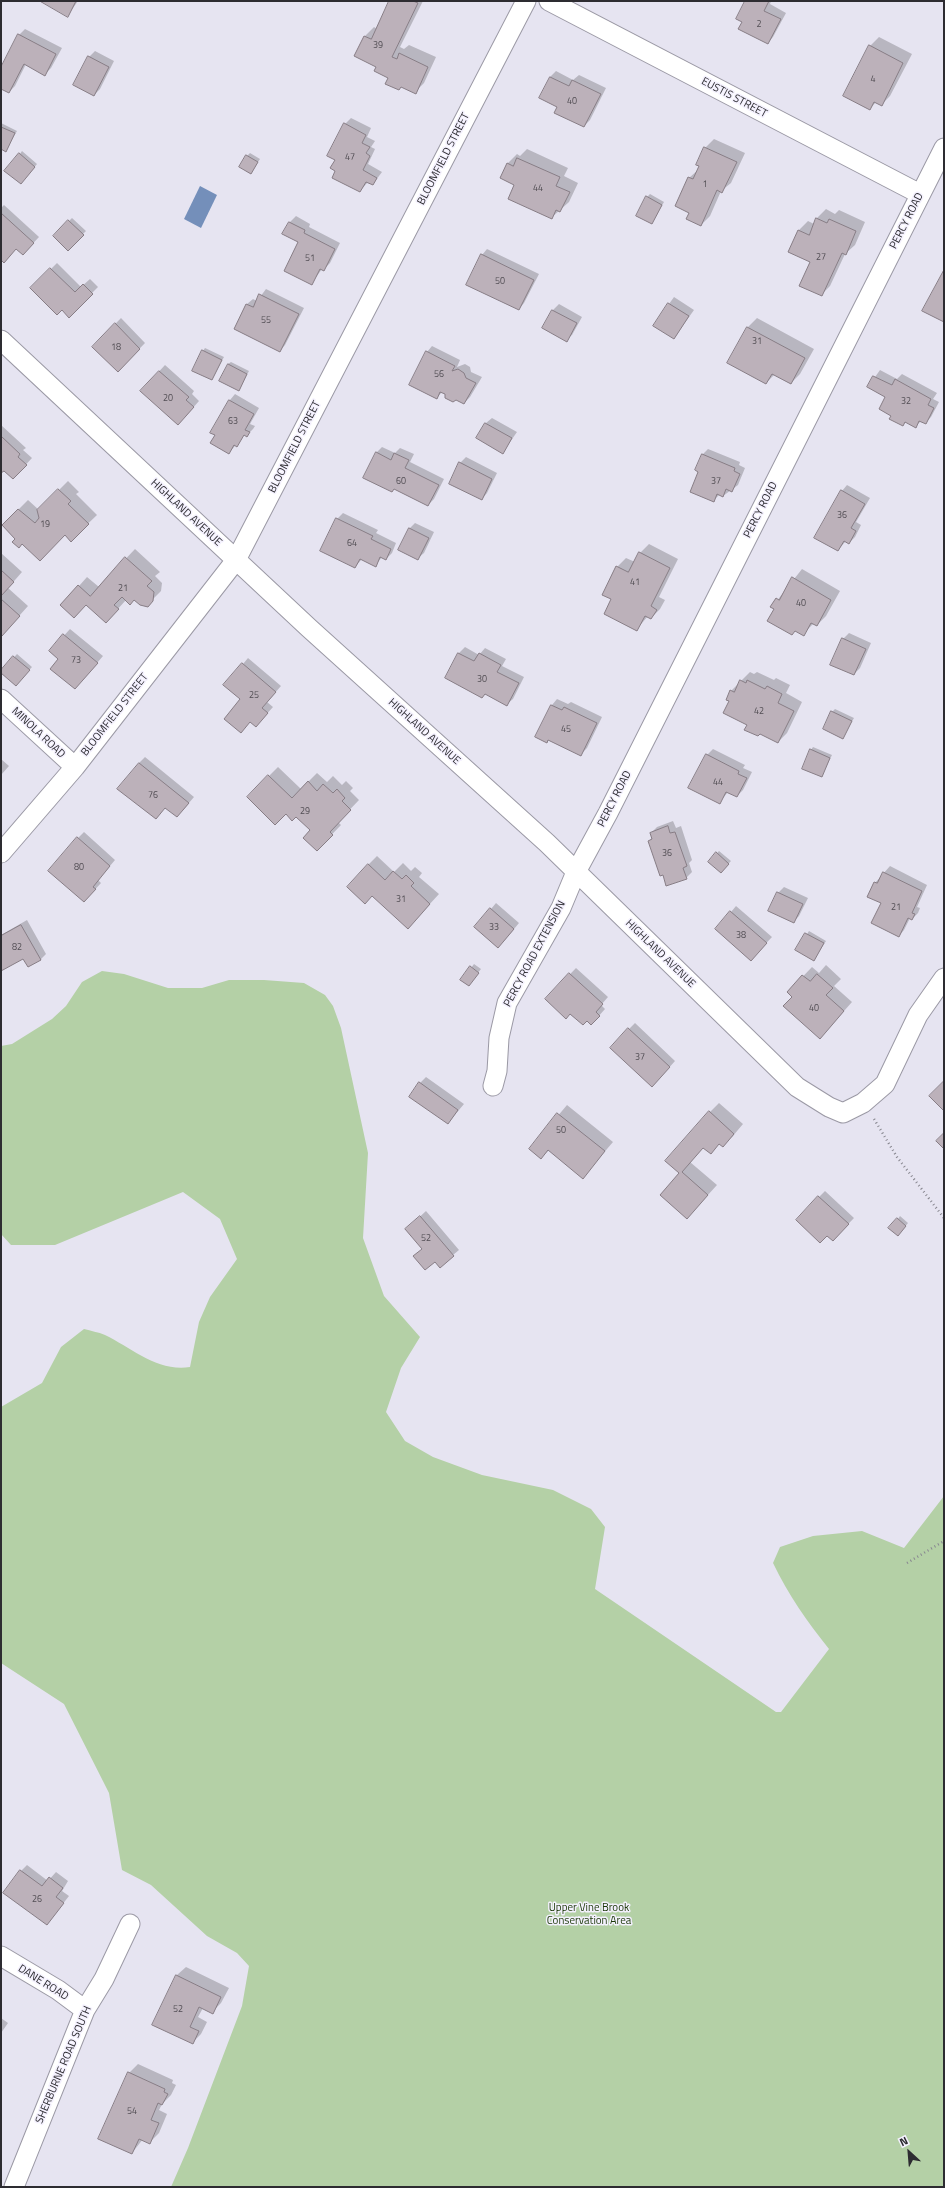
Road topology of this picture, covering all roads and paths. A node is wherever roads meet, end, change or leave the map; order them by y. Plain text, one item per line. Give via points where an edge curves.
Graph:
1 (526, 1) edge
2 (549, 1) edge
3 (944, 148) edge
4 (920, 194) junction
5 (1, 340) edge
6 (236, 560) junction
7 (1, 699) edge
8 (75, 767) junction
9 (1, 852) edge
10 (576, 872) junction
11 (944, 978) edge
12 (493, 1086) dead end
13 (857, 1105) junction
14 (944, 1218) edge
15 (944, 1541) edge
16 (907, 1563) dead end
17 (130, 1924) dead end
18 (1, 1956) edge
19 (85, 2010) junction
20 (14, 2187) edge

1 - 6 street, BLOOMFIELD STREET
2 - 4 street, EUSTIS STREET
3 - 4 street, PERCY ROAD
4 - 10 street, PERCY ROAD via 622,786
5 - 6 street, HIGHLAND AVENUE
6 - 8 street, BLOOMFIELD STREET
6 - 10 street, HIGHLAND AVENUE
7 - 8 street, MINOLA ROAD
8 - 9 street, BLOOMFIELD STREET
10 - 12 street, PERCY ROAD EXTENSION via 561,908 507,1003 499,1038 497,1072
10 - 13 street, HIGHLAND AVENUE via 797,1087 829,1107 843,1112
11 - 13 street via 918,1015 885,1084
13 - 14 path
15 - 16 path
17 - 19 street, SHERBURNE ROAD SOUTH via 104,1979
18 - 19 street, DANE ROAD via 58,1990
19 - 20 street, SHERBURNE ROAD SOUTH

